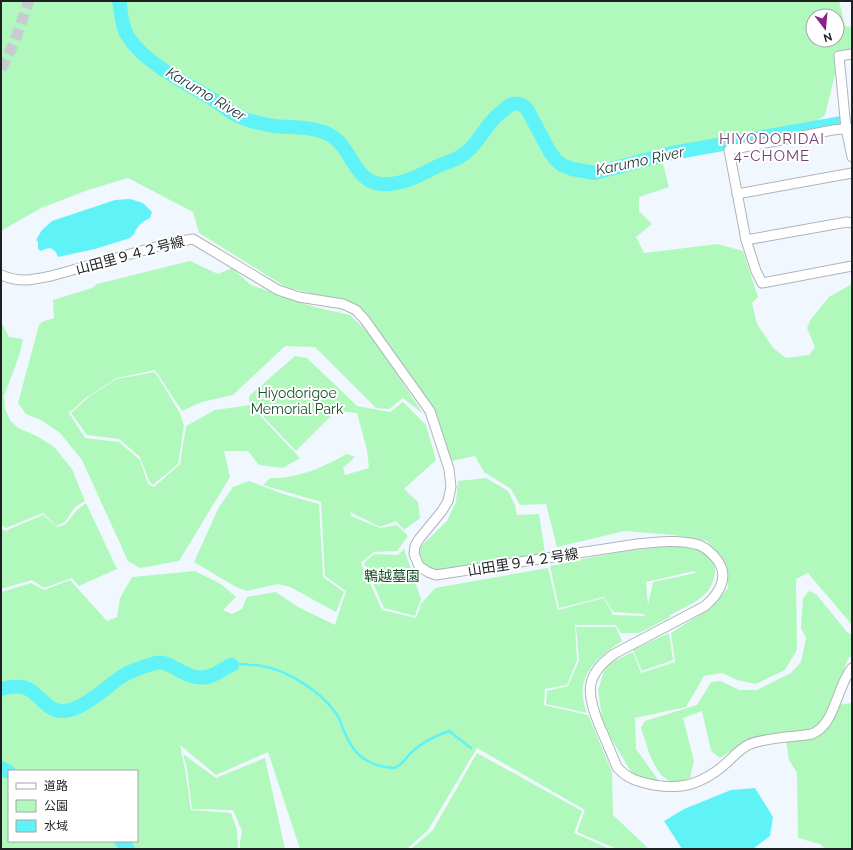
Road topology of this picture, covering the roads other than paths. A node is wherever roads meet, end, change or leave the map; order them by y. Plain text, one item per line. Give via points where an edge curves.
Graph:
1 (852, 54) edge
2 (849, 128) edge
3 (852, 157) edge
4 (852, 173) edge
5 (737, 194) junction
6 (852, 223) edge
7 (746, 240) junction
8 (852, 266) edge
9 (1, 275) edge
10 (852, 668) edge

1 - 2 street via 839,56
2 - 3 street
2 - 5 street via 729,150
4 - 5 street
5 - 7 street
6 - 7 street
7 - 8 street via 762,283
9 - 10 street, 山田里９４２号線 via 21,281 43,278 193,239 278,290 300,297 343,304 356,310 430,411 449,469 451,486 448,501 415,546 414,554 419,566 428,572 436,575 669,541 698,545 707,549 717,559 723,574 722,585 714,598 705,606 604,661 597,669 590,687 593,709 617,767 638,782 670,787 696,783 715,772 748,745 819,732 825,725

